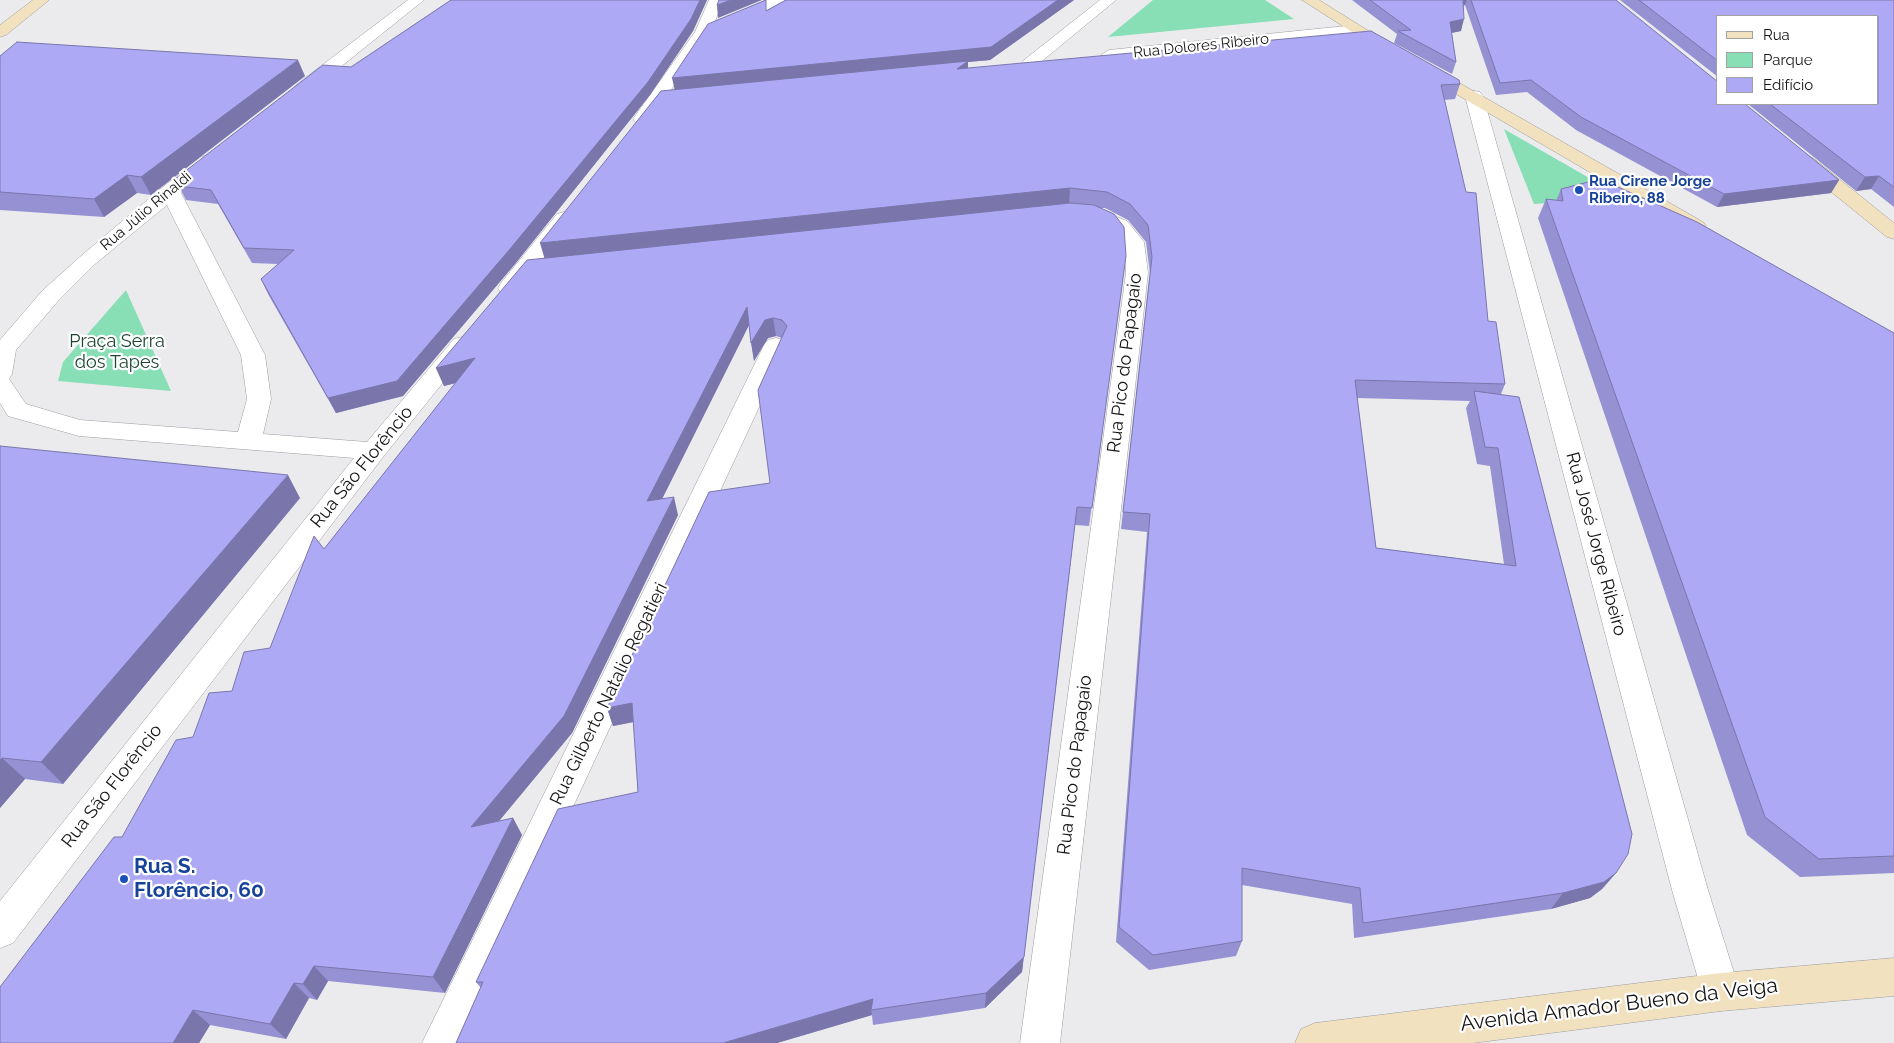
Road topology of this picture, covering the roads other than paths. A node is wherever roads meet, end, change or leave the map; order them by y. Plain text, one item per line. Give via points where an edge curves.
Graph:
1 (42, 0) edge
2 (417, 0) edge
3 (716, 0) edge
4 (778, 0) edge
5 (1109, 0) edge
6 (1309, 0) edge
7 (1356, 30) junction
8 (0, 32) edge
9 (703, 32) junction
10 (1089, 57) edge
11 (1060, 60) edge
12 (1030, 63) junction
13 (1010, 65) edge
14 (1474, 96) junction
15 (285, 102) edge
16 (631, 132) edge
17 (223, 149) edge
18 (1796, 153) edge
19 (170, 191) junction
20 (578, 201) edge
21 (1069, 212) edge
22 (1894, 233) edge
23 (1714, 236) edge
24 (554, 267) edge
25 (524, 270) junction
26 (499, 300) edge
27 (474, 330) edge
28 (776, 345) edge
29 (0, 374) edge
30 (0, 384) edge
31 (249, 440) junction
32 (374, 451) junction
33 (0, 930) edge
34 (1894, 977) edge
35 (1721, 992) junction
36 (1360, 1040) edge
37 (442, 1043) edge
38 (1040, 1043) edge
39 (1315, 1043) edge

1 - 8 street
2 - 15 street
3 - 9 street
4 - 9 street
5 - 12 street
6 - 7 street
7 - 10 street, Rua Dolores Ribeiro
7 - 14 street
9 - 16 street via 668,98
11 - 12 street
12 - 13 street
14 - 23 street
14 - 35 street, Rua José Jorge Ribeiro via 1690,890
17 - 19 street, Rua Júlio Rinaldi
18 - 22 street
19 - 29 street, Rua Júlio Rinaldi via 50,296 5,349
19 - 31 street via 253,355 259,399
20 - 25 street
21 - 38 street, Rua Pico do Papagaio via 1097,214 1120,224 1134,242 1137,273
24 - 25 street
25 - 26 street
27 - 32 street, Rua São Florêncio
28 - 37 street, Rua Gilberto Natalio Regatieri
30 - 31 street via 16,410 79,428
31 - 32 street
32 - 33 street, Rua São Florêncio
34 - 35 street, Avenida Amador Bueno da Veiga
35 - 36 street, Avenida Amador Bueno da Veiga
36 - 39 street, Avenida Amador Bueno da Veiga

